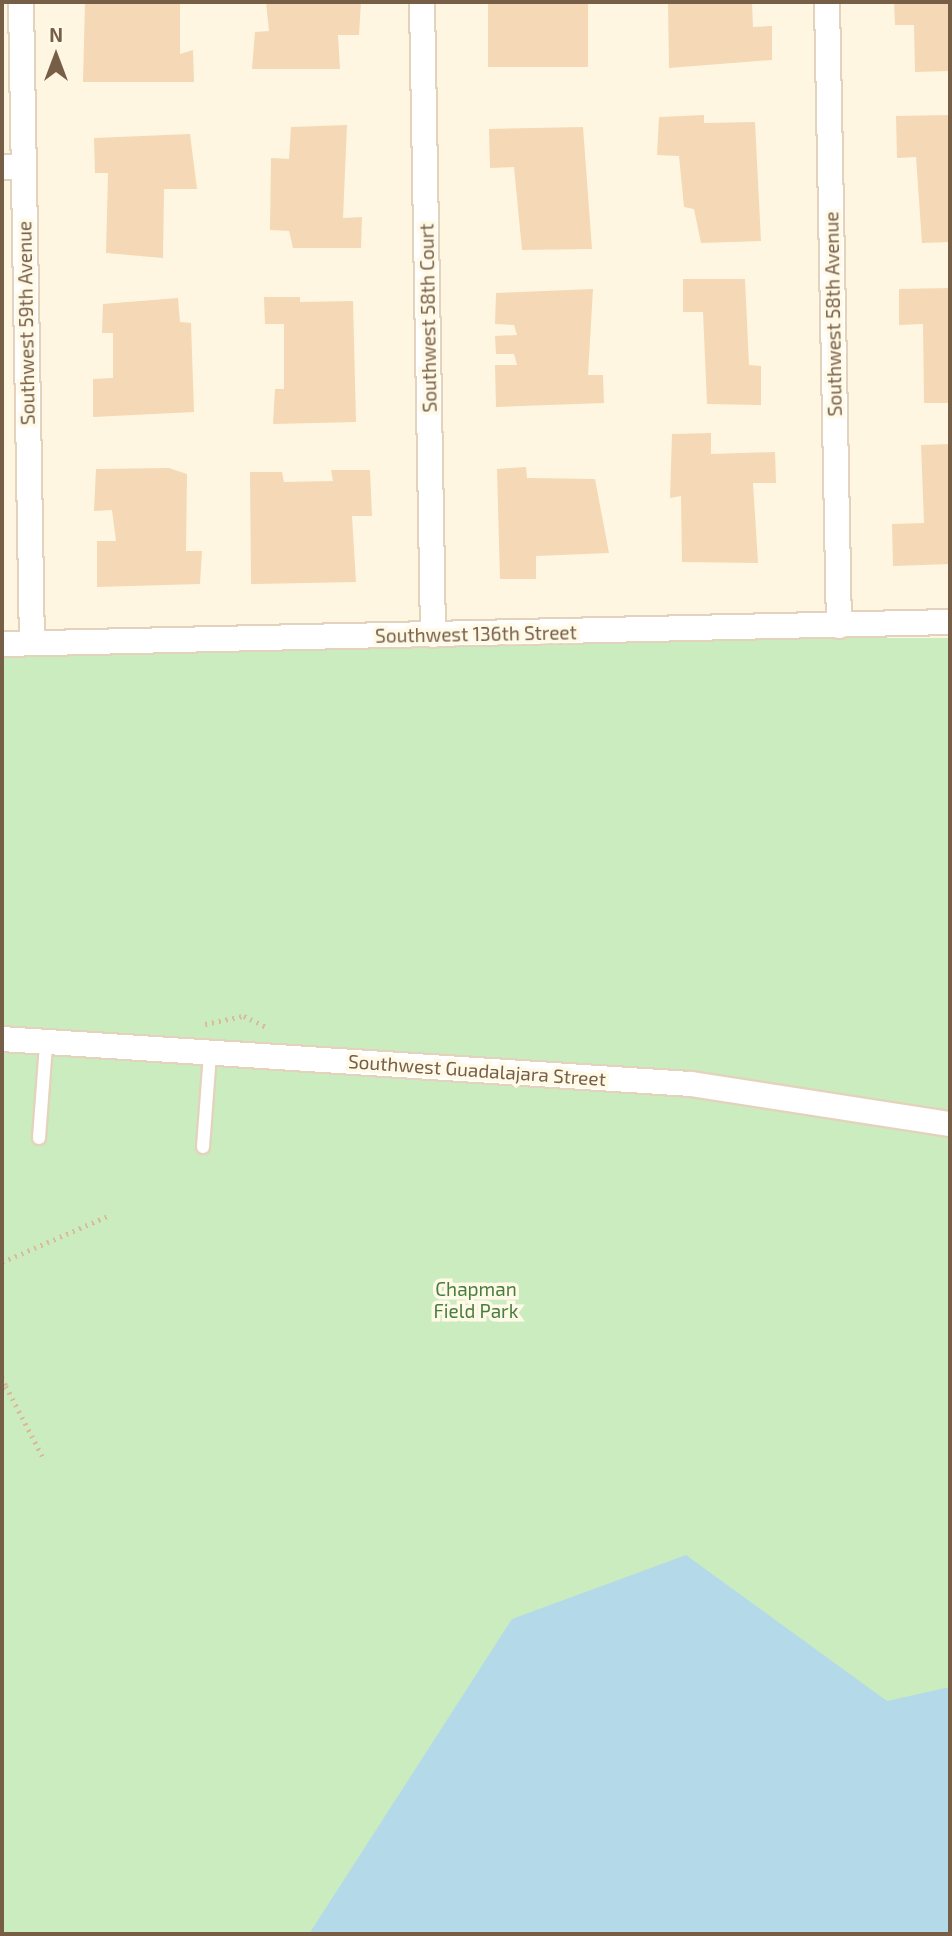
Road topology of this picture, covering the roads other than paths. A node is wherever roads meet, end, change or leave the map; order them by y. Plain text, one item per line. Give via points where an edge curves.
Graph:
1 (21, 2) edge
2 (422, 2) edge
3 (827, 2) edge
4 (13, 167) edge
5 (950, 622) edge
6 (839, 626) junction
7 (433, 635) junction
8 (32, 643) junction
9 (2, 644) edge
10 (2, 1039) edge
11 (46, 1044) junction
12 (211, 1054) junction
13 (950, 1124) edge
14 (39, 1138) dead end
15 (203, 1147) dead end

1 - 4 street, Southwest 59th Avenue
2 - 7 street, Southwest 58th Court
3 - 6 street, Southwest 58th Avenue
4 - 8 street, Southwest 59th Avenue
5 - 6 street, Southwest 136th Street
6 - 7 street, Southwest 136th Street
7 - 8 street, Southwest 136th Street
8 - 9 street, Southwest 136th Street
10 - 11 street, Southwest Guadalajara Street
11 - 12 street, Southwest Guadalajara Street
11 - 14 lane
12 - 13 street, Southwest Guadalajara Street via 691,1084
12 - 15 lane

